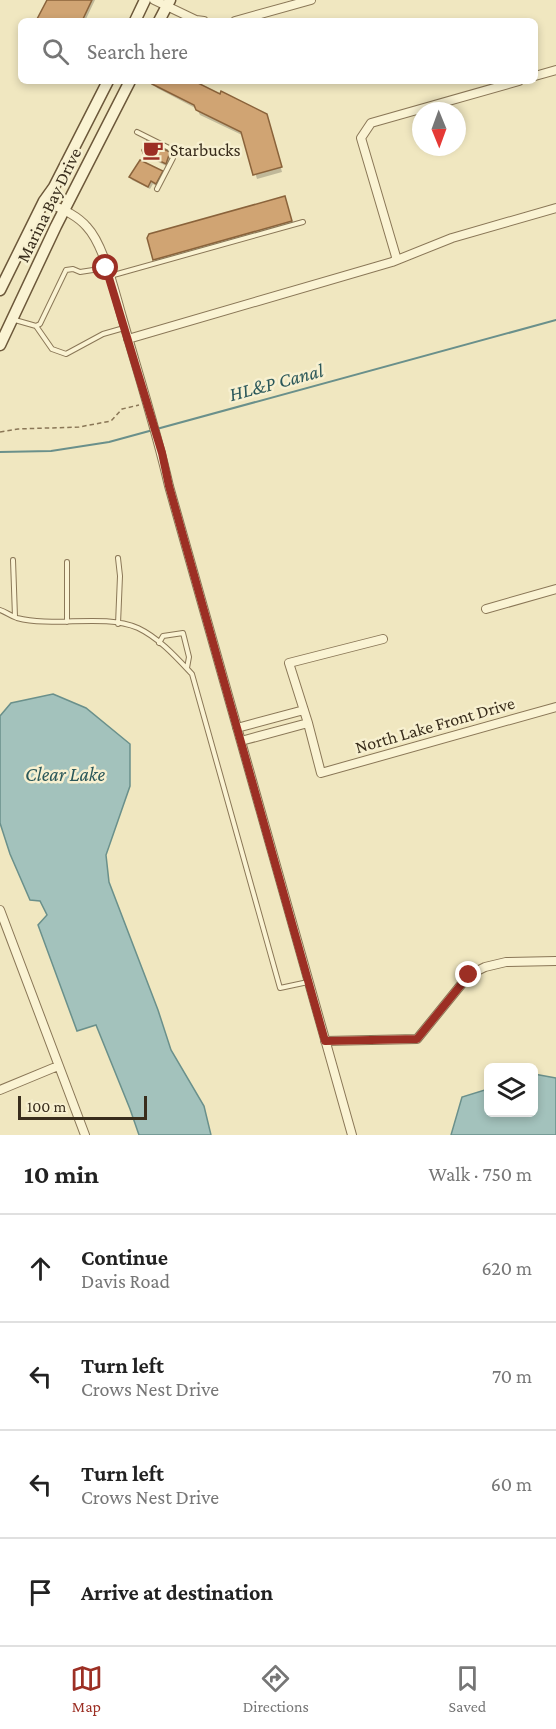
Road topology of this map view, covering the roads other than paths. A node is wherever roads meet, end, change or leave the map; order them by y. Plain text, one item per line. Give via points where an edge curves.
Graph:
1 (145, 0) edge
2 (154, 0) edge
3 (311, 0) edge
4 (168, 3) edge
5 (136, 18) edge
6 (160, 18) edge
7 (193, 18) edge
8 (246, 18) edge
9 (556, 70) edge
10 (538, 75) edge
11 (107, 84) edge
12 (113, 84) edge
13 (129, 84) edge
14 (508, 84) edge
15 (125, 92) junction
16 (86, 123) junction
17 (103, 132) junction
18 (137, 132) dead end
19 (157, 189) dead end
20 (44, 201) junction
21 (556, 208) edge
22 (64, 211) junction
23 (303, 222) dead end
24 (397, 260) junction
25 (108, 272) junction
26 (0, 290) edge
27 (13, 320) junction
28 (36, 326) junction
29 (125, 328) junction
30 (128, 339) junction
31 (0, 345) edge
32 (118, 558) dead end
33 (13, 560) dead end
34 (67, 562) dead end
35 (556, 589) edge
36 (486, 609) dead end
37 (0, 610) edge
38 (15, 617) junction
39 (67, 622) junction
40 (118, 624) junction
41 (383, 639) dead end
42 (159, 643) junction
43 (187, 669) junction
44 (556, 707) edge
45 (304, 710) junction
46 (308, 723) junction
47 (237, 728) junction
48 (241, 741) junction
49 (0, 910) edge
50 (4, 930) edge
51 (556, 961) edge
52 (309, 981) junction
53 (325, 1041) junction
54 (58, 1066) junction
55 (0, 1090) edge
56 (85, 1135) edge
57 (352, 1135) edge

1 - 5 main road
2 - 4 street
3 - 8 street
4 - 6 main road
4 - 7 street
9 - 10 street
11 - 16 main road, Marina Bay Drive
12 - 15 main road
13 - 15 main road, Marina Bay Drive
14 - 24 street via 371,123 366,130 361,138
15 - 17 main road, Marina Bay Drive
16 - 17 main road
16 - 20 main road, Marina Bay Drive
17 - 22 main road, Marina Bay Drive
18 - 19 lane via 173,153
20 - 22 street
20 - 26 main road, Marina Bay Drive
21 - 24 street via 452,238
22 - 25 street via 88,227
22 - 27 main road, Marina Bay Drive
23 - 25 lane
24 - 30 street
25 - 28 lane via 66,270
25 - 29 street
27 - 28 lane
27 - 31 main road, Marina Bay Drive
28 - 29 lane via 52,349 66,354 103,334
29 - 30 street
30 - 47 street
32 - 40 lane
33 - 38 lane
34 - 39 lane
35 - 36 street
37 - 38 lane
38 - 39 lane
39 - 40 lane
40 - 42 lane via 138,628
41 - 45 street via 289,663
42 - 43 lane
42 - 43 lane via 164,636 183,633 189,657
43 - 52 lane via 192,674 280,988
44 - 46 street, North Lake Front Drive via 323,773
45 - 46 street
45 - 47 street
46 - 48 street
47 - 48 street
48 - 52 street
49 - 50 street
50 - 54 street
51 - 53 street via 506,962 469,975 417,1039
52 - 53 street
53 - 57 street
54 - 55 street
54 - 56 street

